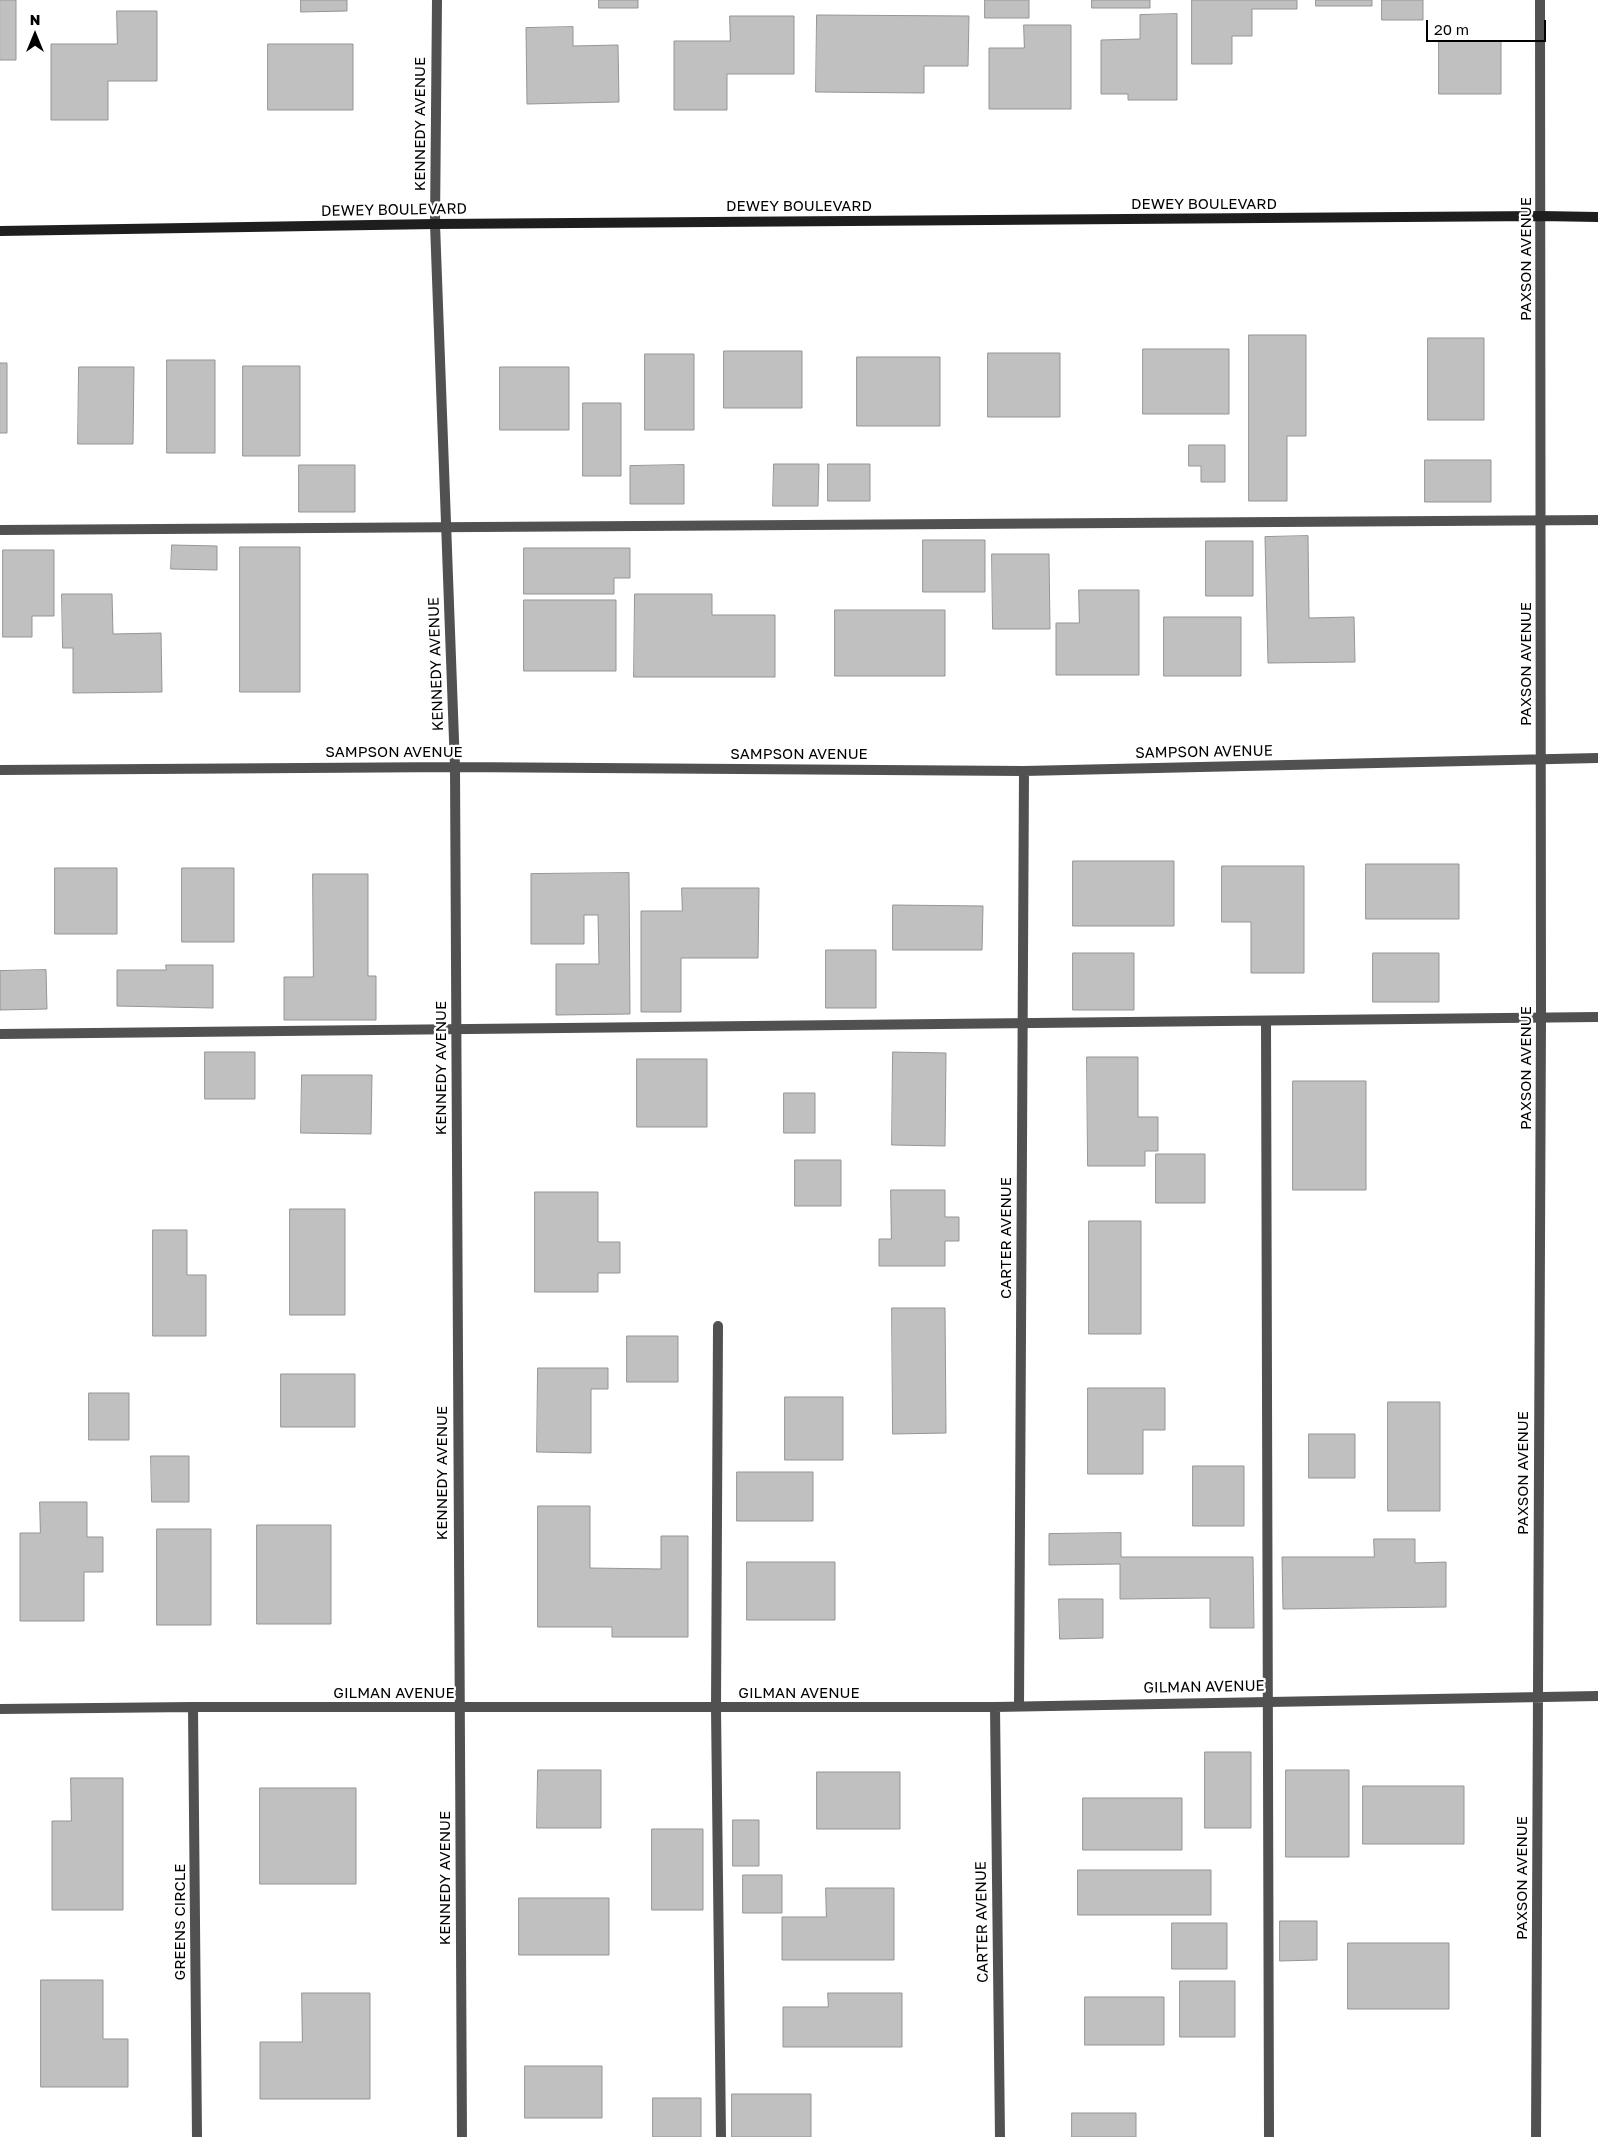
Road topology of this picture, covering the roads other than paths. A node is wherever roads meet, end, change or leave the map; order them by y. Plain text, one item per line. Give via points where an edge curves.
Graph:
1 (436, 0) edge
2 (1540, 0) edge
3 (1541, 216) junction
4 (1598, 218) edge
5 (435, 224) junction
6 (0, 231) edge
7 (1598, 520) edge
8 (1541, 521) junction
9 (446, 527) junction
10 (0, 530) edge
11 (1598, 758) edge
12 (1541, 759) junction
13 (455, 767) junction
14 (0, 770) edge
15 (1024, 771) junction
16 (1598, 1017) edge
17 (1541, 1018) junction
18 (1266, 1021) junction
19 (1023, 1024) junction
20 (456, 1030) junction
21 (0, 1034) edge
22 (718, 1326) dead end
23 (1598, 1696) edge
24 (1537, 1697) junction
25 (1267, 1701) junction
26 (1019, 1706) junction
27 (193, 1707) junction
28 (995, 1707) junction
29 (458, 1708) junction
30 (716, 1708) junction
31 (0, 1709) edge
32 (197, 2137) edge
33 (462, 2137) edge
34 (721, 2137) edge
35 (1000, 2137) edge
36 (1269, 2137) edge
37 (1536, 2137) edge

1 - 5 street, KENNEDY AVENUE
2 - 3 street, PAXSON AVENUE
3 - 4 street, DEWEY BOULEVARD
3 - 5 street, DEWEY BOULEVARD
3 - 8 street, PAXSON AVENUE
5 - 6 street, DEWEY BOULEVARD
5 - 9 street, KENNEDY AVENUE
7 - 8 street
8 - 9 street
8 - 12 street, PAXSON AVENUE
9 - 10 street
9 - 13 street, KENNEDY AVENUE
11 - 12 street, SAMPSON AVENUE
12 - 15 street, SAMPSON AVENUE
12 - 17 street, PAXSON AVENUE
13 - 14 street, SAMPSON AVENUE
13 - 15 street, SAMPSON AVENUE
13 - 20 street, KENNEDY AVENUE
15 - 19 street, CARTER AVENUE
16 - 17 street
17 - 18 street
17 - 24 street, PAXSON AVENUE
18 - 19 street
18 - 25 street
19 - 20 street
19 - 26 street, CARTER AVENUE
20 - 21 street
20 - 29 street, KENNEDY AVENUE
22 - 30 street
23 - 24 street, GILMAN AVENUE
24 - 25 street, GILMAN AVENUE
24 - 37 street, PAXSON AVENUE
25 - 26 street, GILMAN AVENUE
25 - 36 street
26 - 28 street, GILMAN AVENUE
27 - 29 street, GILMAN AVENUE
27 - 31 street, GILMAN AVENUE
27 - 32 street, GREENS CIRCLE
28 - 30 street, GILMAN AVENUE
28 - 35 street, CARTER AVENUE
29 - 30 street, GILMAN AVENUE
29 - 33 street, KENNEDY AVENUE
30 - 34 street

